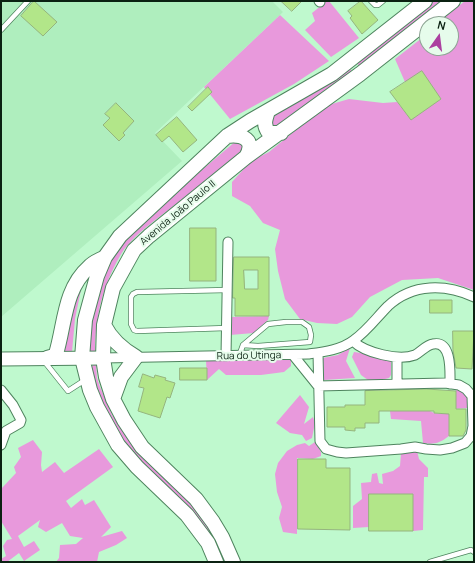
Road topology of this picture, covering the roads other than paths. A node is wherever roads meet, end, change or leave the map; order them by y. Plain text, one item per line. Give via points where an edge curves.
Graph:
1 (28, 1) edge
2 (371, 1) edge
3 (383, 1) edge
4 (425, 1) edge
5 (453, 1) edge
6 (1, 30) edge
7 (268, 111) junction
8 (281, 132) junction
9 (227, 136) junction
10 (246, 157) junction
11 (228, 242) dead end
12 (105, 257) junction
13 (228, 290) junction
14 (474, 297) edge
15 (104, 325) junction
16 (227, 328) junction
17 (353, 341) junction
18 (59, 345) junction
19 (243, 345) junction
20 (318, 353) junction
21 (293, 355) junction
22 (226, 356) junction
23 (239, 356) junction
24 (136, 357) junction
25 (397, 357) junction
26 (45, 358) junction
27 (66, 358) junction
28 (82, 358) junction
29 (103, 358) junction
30 (1, 359) edge
31 (87, 379) junction
32 (397, 384) junction
33 (450, 384) junction
34 (318, 386) junction
35 (1, 390) edge
36 (113, 399) junction
37 (1, 445) edge
38 (474, 552) edge
39 (216, 562) edge
40 (233, 562) edge
41 (430, 562) edge

1 - 6 lane
2 - 3 lane via 375,5
4 - 7 main road, Avenida João Paulo II via 332,74
5 - 8 main road, Avenida João Paulo II
7 - 8 main road via 264,121 265,129 269,133
7 - 9 main road, Avenida João Paulo II
8 - 10 main road, Avenida João Paulo II
9 - 10 main road via 242,136 247,140 250,144
9 - 12 main road, Avenida João Paulo II via 124,232
10 - 15 main road, Avenida João Paulo II via 134,250 113,288
11 - 13 street
12 - 18 main road via 90,265 75,286 64,313
12 - 28 main road, Avenida João Paulo II via 85,320
13 - 16 street
13 - 16 lane via 137,292 131,297 131,326 137,331
14 - 17 street, Rua do Utinga via 447,288 424,288 407,293 390,304
15 - 24 main road via 110,336 122,348
15 - 29 main road, Avenida João Paulo II
16 - 22 street
17 - 20 street, Rua do Utinga via 334,350
17 - 25 street via 358,346
18 - 26 main road via 54,356
18 - 27 main road via 62,355
19 - 19 lane via 268,324 302,322 309,327 311,335 310,342
19 - 23 lane
20 - 21 street, Rua do Utinga
20 - 34 street
21 - 23 street, Rua do Utinga
21 - 34 street
22 - 23 street, Rua do Utinga
22 - 24 street, Rua do Utinga
24 - 29 street, Rua do Utinga
24 - 36 main road via 121,377
25 - 32 street
25 - 33 street via 415,355 434,344 443,346 450,366
26 - 27 street, Rua do Utinga
26 - 30 street, Rua do Utinga
26 - 31 lane via 68,391
27 - 28 street, Rua do Utinga
28 - 29 street, Rua do Utinga
28 - 31 main road, Avenida João Paulo II
29 - 36 main road, Avenida João Paulo II
31 - 39 main road, Avenida João Paulo II via 97,407 118,445 187,515 208,543
32 - 33 street
32 - 34 street
33 - 34 street via 459,385 472,396 473,426 471,436 465,443 440,450 415,447 346,453 326,449 320,441
35 - 37 street via 21,420 6,431
36 - 40 main road, Avenida João Paulo II via 142,447 196,499 213,522
38 - 41 lane via 471,550

